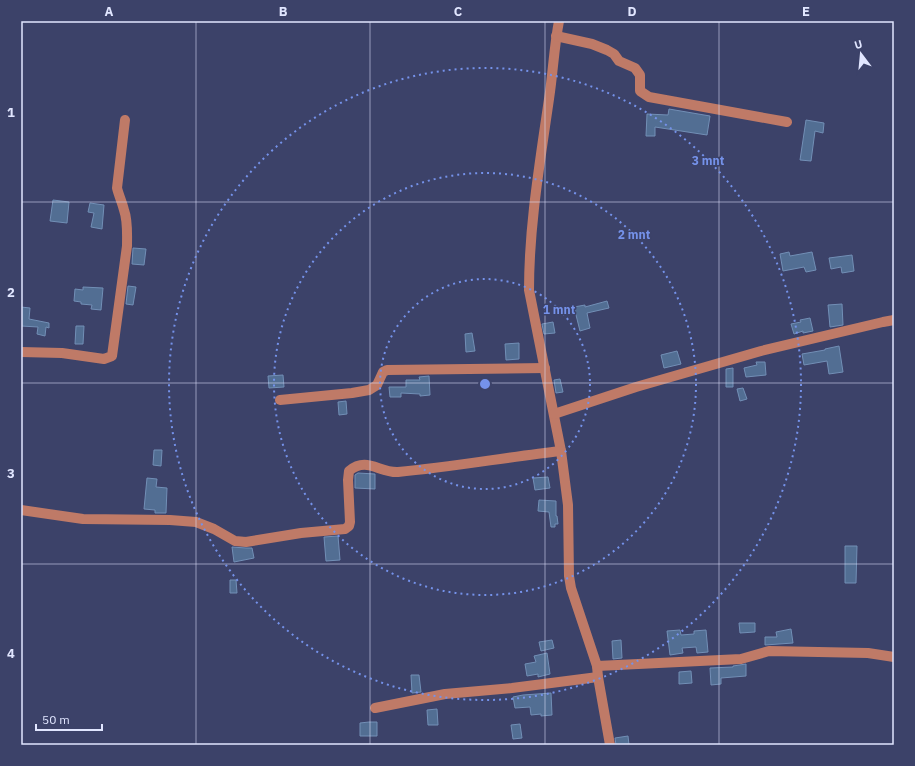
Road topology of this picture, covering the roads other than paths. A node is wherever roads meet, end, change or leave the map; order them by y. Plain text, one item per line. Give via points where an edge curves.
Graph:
1 (559, 21) edge
2 (556, 36) junction
3 (125, 120) dead end
4 (787, 122) dead end
5 (894, 320) edge
6 (21, 352) edge
7 (545, 368) junction
8 (280, 400) dead end
9 (554, 414) junction
10 (562, 451) junction
11 (21, 510) edge
12 (894, 657) edge
13 (598, 671) junction
14 (375, 708) dead end
15 (610, 745) edge

1 - 2 street
2 - 4 street via 608,50 619,61 635,68 640,75 640,91 650,96
2 - 7 street via 550,97 536,187 529,269 529,290
3 - 6 street via 117,188 125,211 127,234 112,356 104,360 62,353
5 - 9 street via 760,351
7 - 8 street via 387,370 383,372 377,385 369,390
7 - 9 street
9 - 10 street
10 - 11 street via 395,472 368,465 354,466 349,471 350,522 345,530 301,533 246,542 235,541 196,522 84,519
10 - 13 street via 568,505 569,576 572,593
12 - 13 street via 868,653 769,651 741,659
13 - 14 street via 512,688 445,694
13 - 15 street

